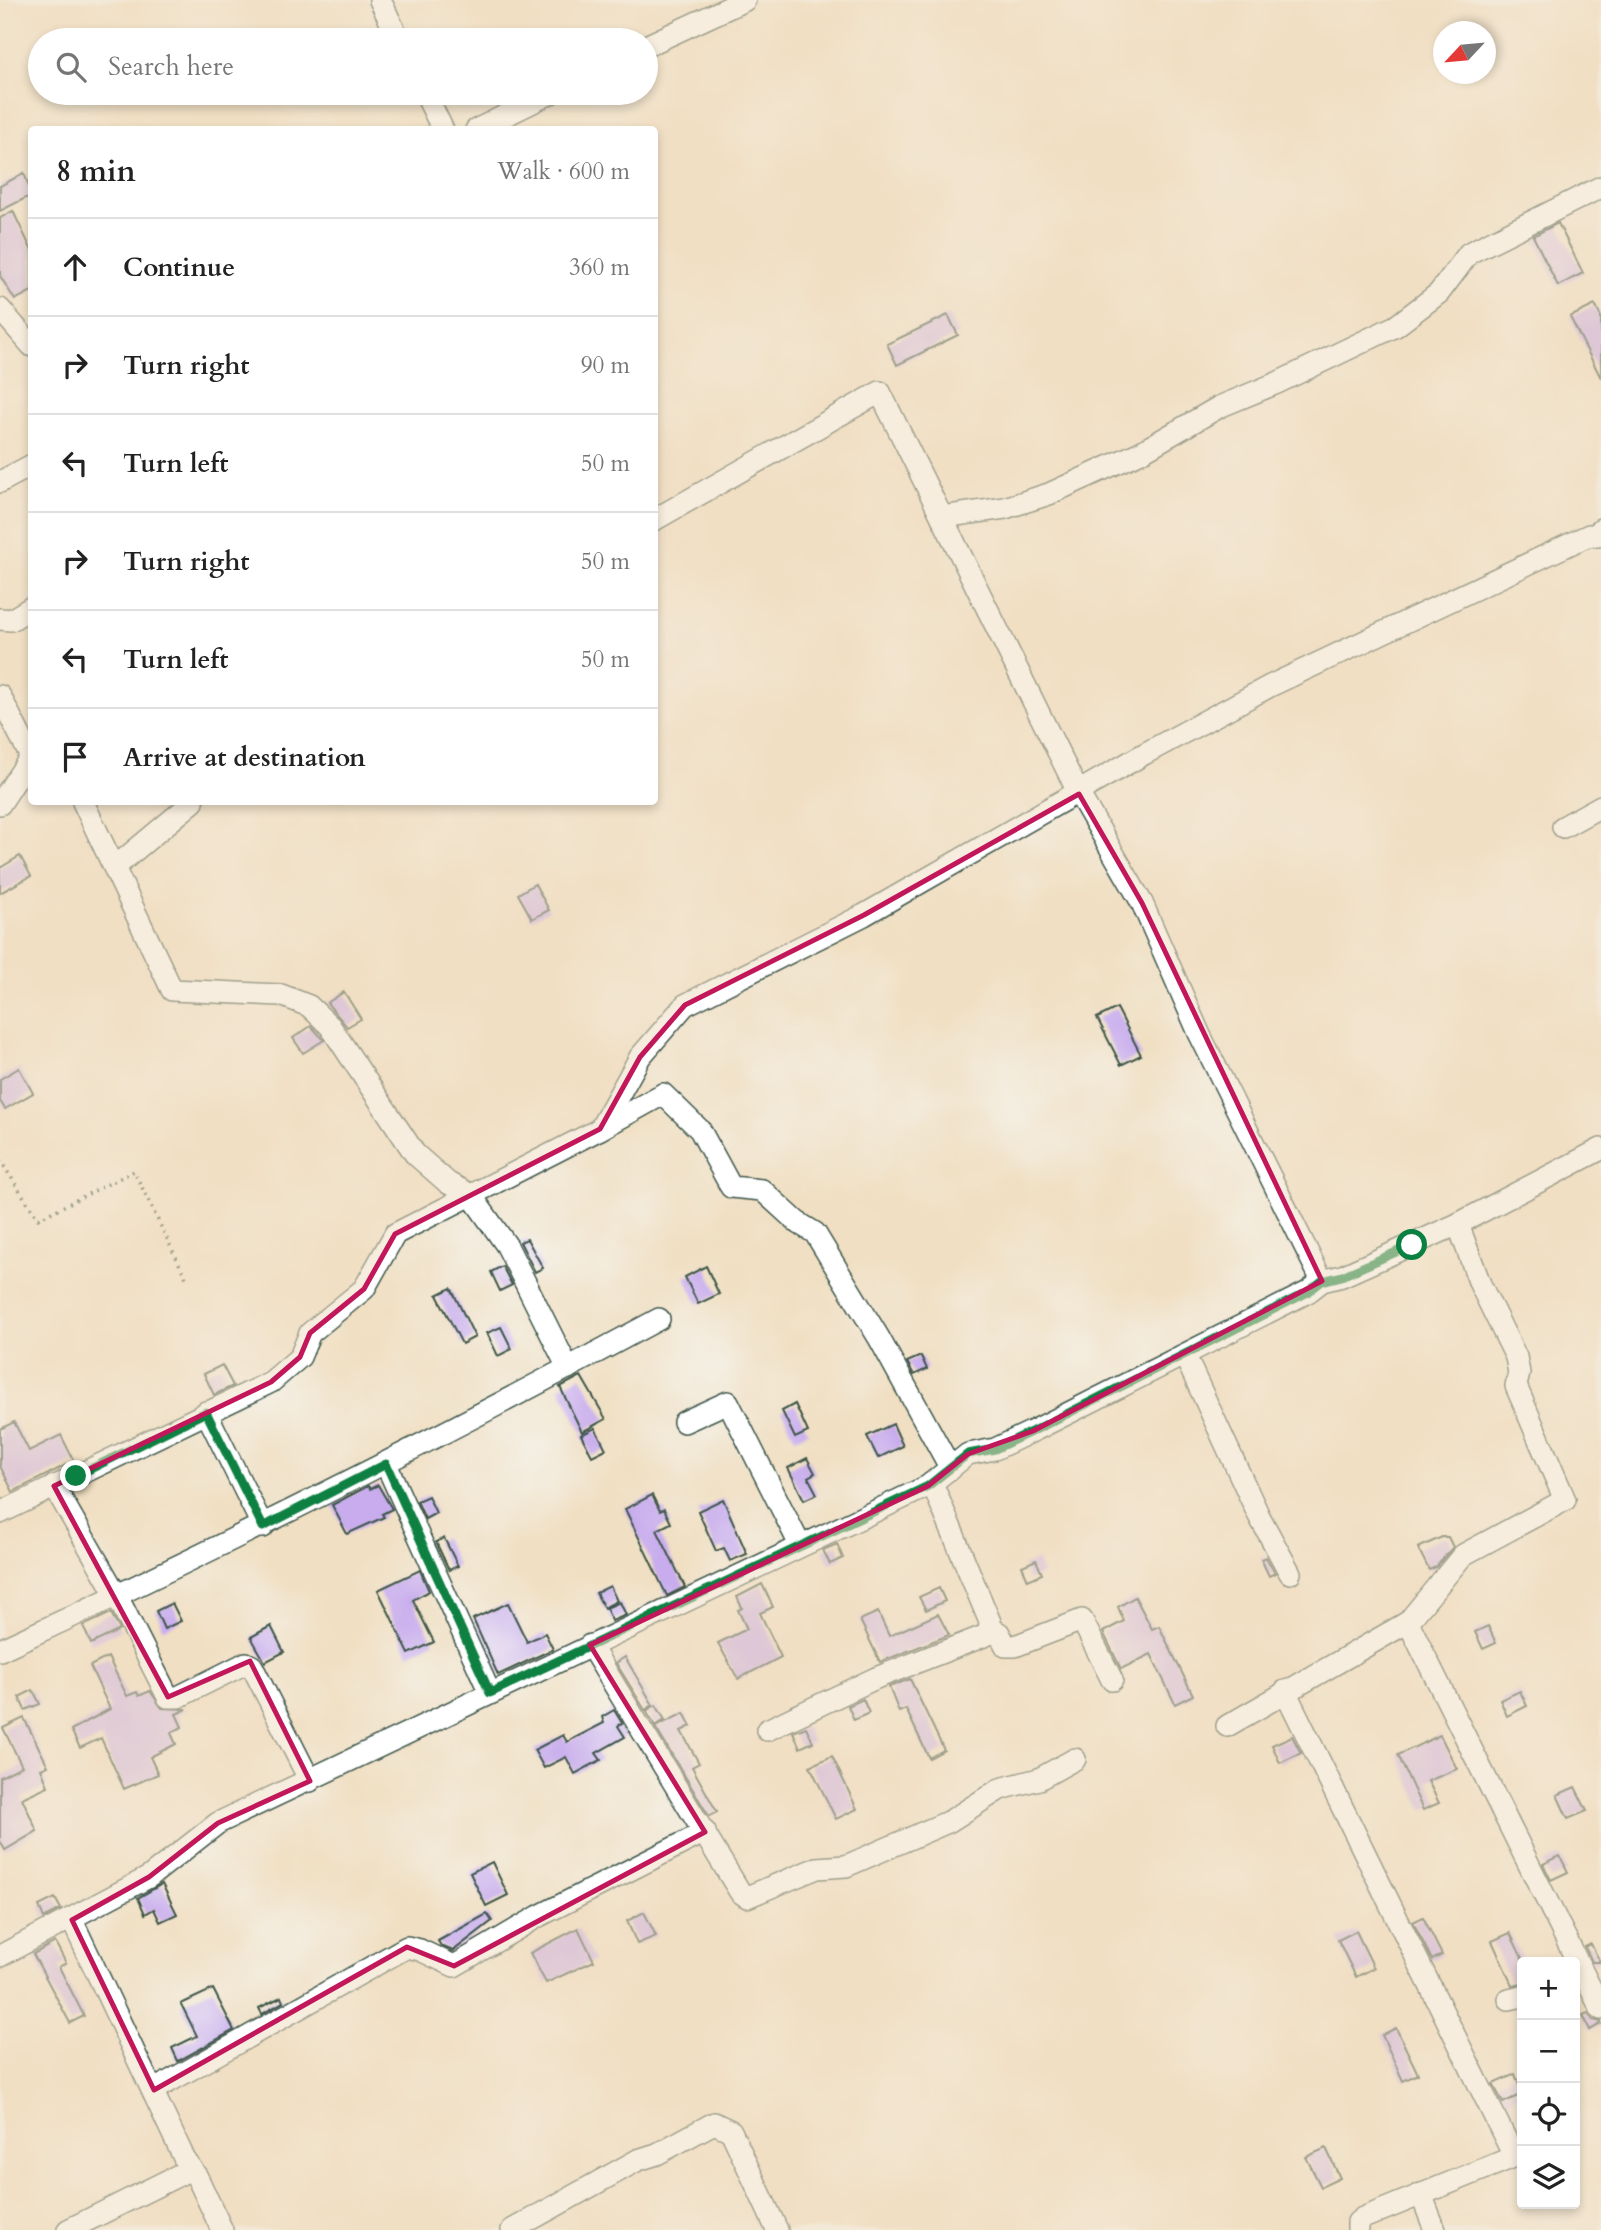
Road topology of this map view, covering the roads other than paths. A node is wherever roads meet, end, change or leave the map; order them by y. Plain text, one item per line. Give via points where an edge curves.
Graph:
1 (380, 0) edge
2 (745, 0) edge
3 (393, 28) edge
4 (658, 40) edge
5 (431, 105) edge
6 (527, 105) edge
7 (441, 126) edge
8 (484, 126) edge
9 (1601, 187) edge
10 (0, 309) edge
11 (28, 341) edge
12 (28, 467) edge
13 (0, 482) edge
14 (942, 517) junction
15 (658, 518) edge
16 (1601, 529) edge
17 (28, 609) edge
18 (0, 619) edge
19 (0, 696) edge
20 (28, 753) edge
21 (28, 763) edge
22 (1079, 794) junction
23 (0, 804) edge
24 (84, 805) edge
25 (188, 805) edge
26 (1601, 806) edge
27 (1563, 827) dead end
28 (115, 867) junction
29 (600, 1129) junction
30 (1601, 1149) edge
31 (471, 1195) junction
32 (1458, 1224) junction
33 (1322, 1281) junction
34 (659, 1319) dead end
35 (1185, 1356) junction
36 (568, 1368) junction
37 (206, 1412) junction
38 (684, 1422) dead end
39 (386, 1464) junction
40 (951, 1469) junction
41 (932, 1483) junction
42 (54, 1486) junction
43 (0, 1513) edge
44 (263, 1527) junction
45 (800, 1545) junction
46 (1290, 1573) dead end
47 (117, 1597) junction
48 (1408, 1622) junction
49 (990, 1628) junction
50 (590, 1645) junction
51 (0, 1650) edge
52 (1112, 1680) dead end
53 (1285, 1691) junction
54 (490, 1693) junction
55 (1227, 1726) dead end
56 (767, 1730) dead end
57 (1075, 1759) dead end
58 (310, 1781) junction
59 (705, 1832) junction
60 (72, 1920) junction
61 (0, 1956) edge
62 (1571, 1957) edge
63 (1580, 1976) edge
64 (1601, 2009) edge
65 (154, 2090) junction
66 (191, 2169) junction
67 (1421, 2194) junction
68 (68, 2230) edge
69 (222, 2230) edge
70 (512, 2230) edge
71 (777, 2230) edge
72 (1358, 2230) edge
73 (1435, 2230) edge

1 - 3 street
2 - 4 street
5 - 7 street
6 - 8 street
9 - 14 street via 1469,253 1439,293 1396,326 1219,407 1141,452 1049,494 1005,508
10 - 11 street
12 - 13 street
14 - 15 street via 880,392
14 - 22 street
16 - 22 street via 1598,536 1589,535 1270,686
17 - 18 street via 11,620
19 - 20 street
21 - 23 street
22 - 29 street via 864,915 685,1005 640,1057
22 - 33 street via 1142,903 1199,1033
24 - 28 street
25 - 28 street
26 - 27 street
28 - 31 street via 172,990 281,995 309,1006 330,1026 415,1154 448,1183
29 - 31 street
29 - 40 street via 663,1094 700,1130 732,1187 762,1190 815,1233
30 - 32 street
31 - 36 street via 507,1246
31 - 37 street via 396,1234 364,1289 310,1333 300,1357 281,1374
32 - 33 street
32 - 48 street via 1480,1284 1516,1357 1516,1385 1565,1500 1463,1555
33 - 35 street
34 - 36 street
35 - 40 street via 1008,1443 968,1454
35 - 46 street
36 - 39 street
37 - 42 street
37 - 44 street
38 - 45 street via 728,1402
39 - 44 street
39 - 54 street
40 - 41 street
41 - 45 street
41 - 49 street
42 - 43 street
42 - 47 street
44 - 47 street
45 - 50 street
47 - 51 street
47 - 58 street via 168,1697 178,1697 246,1663 252,1666
48 - 53 street
48 - 62 street
49 - 52 street via 1006,1646 1014,1646 1082,1620
49 - 56 street via 989,1634 876,1678
50 - 54 street
50 - 59 street
53 - 55 street
53 - 67 street via 1512,2152 1511,2158
54 - 58 street
57 - 59 street via 1039,1779 1000,1789 950,1821 846,1866 817,1868 747,1897
58 - 60 street via 218,1823 149,1877
59 - 65 street via 539,1916 454,1966 407,1947
60 - 61 street
60 - 65 street
63 - 64 street
65 - 66 street
66 - 68 street
66 - 69 street
67 - 72 street via 1363,2218
67 - 73 street
70 - 71 street via 714,2123 731,2131

